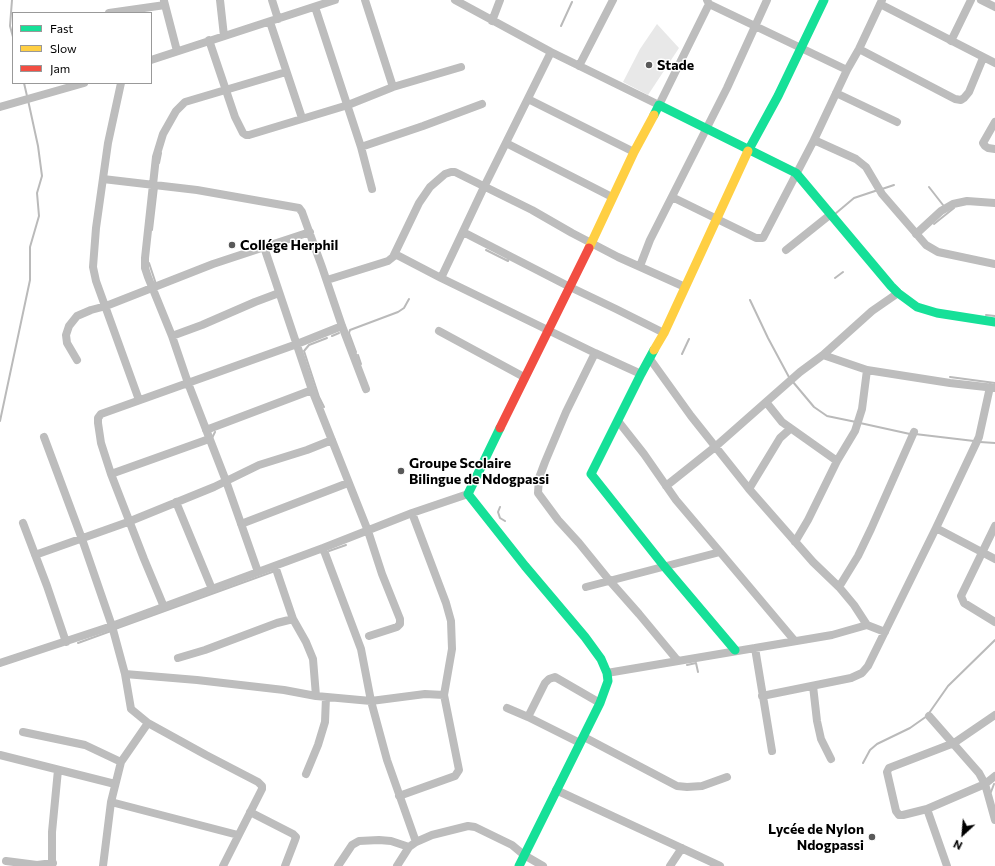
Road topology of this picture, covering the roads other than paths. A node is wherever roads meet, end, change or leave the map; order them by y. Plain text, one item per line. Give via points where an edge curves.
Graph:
1 (220, 0) edge
2 (272, 0) edge
3 (335, 0) edge
4 (365, 0) edge
5 (455, 0) edge
6 (500, 0) edge
7 (613, 0) edge
8 (767, 0) edge
9 (824, 0) edge
10 (971, 0) edge
11 (980, 0) edge
12 (324, 2) edge
13 (708, 2) edge
14 (881, 2) edge
15 (164, 3) edge
16 (315, 6) junction
17 (995, 7) edge
18 (114, 12) edge
19 (274, 20) junction
20 (492, 20) junction
21 (755, 26) junction
22 (224, 36) junction
23 (209, 40) junction
24 (951, 42) junction
25 (801, 47) junction
26 (859, 49) junction
27 (177, 51) junction
28 (551, 52) junction
29 (983, 58) junction
30 (152, 60) edge
31 (995, 63) edge
32 (579, 66) junction
33 (461, 67) dead end
34 (846, 70) junction
35 (286, 72) junction
36 (81, 84) edge
37 (121, 84) edge
38 (393, 87) junction
39 (225, 90) junction
40 (836, 93) junction
41 (528, 99) junction
42 (482, 104) dead end
43 (348, 105) junction
44 (659, 105) junction
45 (0, 108) edge
46 (302, 118) junction
47 (897, 122) dead end
48 (995, 122) edge
49 (706, 129) junction
50 (814, 140) junction
51 (506, 143) junction
52 (361, 147) junction
53 (995, 149) edge
54 (749, 150) junction
55 (634, 152) junction
56 (796, 173) junction
57 (103, 179) junction
58 (152, 184) junction
59 (484, 187) junction
60 (372, 189) dead end
61 (612, 197) junction
62 (672, 198) junction
63 (995, 202) edge
64 (831, 214) junction
65 (717, 220) junction
66 (310, 232) junction
67 (462, 232) junction
68 (916, 234) junction
69 (592, 242) junction
70 (264, 247) junction
71 (786, 250) dead end
72 (395, 254) junction
73 (995, 264) edge
74 (640, 266) junction
75 (441, 278) junction
76 (327, 280) junction
77 (570, 287) junction
78 (685, 287) junction
79 (153, 288) junction
80 (279, 293) junction
81 (898, 293) junction
82 (106, 306) junction
83 (995, 322) edge
84 (342, 326) junction
85 (548, 329) junction
86 (439, 331) dead end
87 (664, 333) junction
88 (172, 336) junction
89 (297, 344) junction
90 (595, 353) junction
91 (824, 355) junction
92 (650, 359) junction
93 (77, 360) dead end
94 (867, 370) junction
95 (641, 374) junction
96 (524, 378) junction
97 (188, 383) junction
98 (992, 387) edge
99 (366, 389) dead end
100 (312, 390) junction
101 (139, 400) junction
102 (766, 402) junction
103 (618, 421) junction
104 (790, 429) junction
105 (206, 430) junction
106 (914, 432) dead end
107 (44, 437) dead end
108 (209, 438) junction
109 (332, 440) junction
110 (715, 447) junction
111 (837, 461) junction
112 (111, 474) junction
113 (226, 481) junction
114 (348, 483) junction
115 (666, 486) junction
116 (749, 489) junction
117 (468, 494) junction
118 (176, 502) junction
119 (412, 513) junction
120 (128, 522) junction
121 (23, 523) dead end
122 (241, 524) junction
123 (995, 526) edge
124 (936, 528) junction
125 (368, 531) junction
126 (82, 539) junction
127 (795, 542) junction
128 (323, 548) junction
129 (720, 552) junction
130 (982, 553) junction
131 (35, 555) junction
132 (995, 559) edge
133 (275, 566) junction
134 (664, 566) junction
135 (258, 572) junction
136 (609, 580) junction
137 (586, 587) dead end
138 (839, 587) junction
139 (212, 589) junction
140 (164, 607) junction
141 (293, 619) junction
142 (995, 622) edge
143 (867, 625) junction
144 (112, 626) junction
145 (885, 632) junction
146 (369, 636) dead end
147 (794, 640) junction
148 (66, 642) junction
149 (755, 648) junction
150 (735, 650) junction
151 (178, 658) dead end
152 (678, 661) junction
153 (0, 663) edge
154 (607, 673) junction
155 (125, 674) junction
156 (813, 686) junction
157 (444, 695) junction
158 (316, 696) junction
159 (762, 696) junction
160 (326, 697) junction
161 (371, 701) junction
162 (600, 703) junction
163 (507, 708) dead end
164 (995, 715) edge
165 (929, 716) dead end
166 (528, 717) junction
167 (148, 723) junction
168 (23, 732) dead end
169 (582, 740) junction
170 (954, 743) junction
171 (772, 751) dead end
172 (0, 755) edge
173 (831, 759) dead end
174 (121, 762) junction
175 (58, 770) junction
176 (306, 774) dead end
177 (995, 776) edge
178 (727, 777) dead end
179 (115, 784) junction
180 (985, 784) junction
181 (556, 790) junction
182 (399, 796) junction
183 (111, 802) junction
184 (927, 809) junction
185 (250, 812) junction
186 (995, 820) edge
187 (238, 835) junction
188 (413, 844) junction
189 (682, 848) junction
190 (524, 855) junction
191 (6, 861) dead end
192 (52, 864) edge
193 (103, 866) edge
194 (223, 866) edge
195 (285, 866) edge
196 (338, 866) edge
197 (397, 866) edge
198 (519, 866) edge
199 (543, 866) edge
200 (670, 866) edge
201 (720, 866) edge
202 (947, 866) edge

1 - 22 street
2 - 19 street
3 - 12 street
4 - 38 street
5 - 20 street
6 - 20 street
7 - 32 street
8 - 21 street
9 - 25 main road
10 - 24 street
11 - 17 street
12 - 16 street
13 - 21 street
13 - 44 street
14 - 24 street
14 - 26 street
15 - 18 street
15 - 27 street
16 - 19 street
16 - 43 street
19 - 22 street
19 - 35 street
20 - 28 street
21 - 25 street
21 - 49 street
22 - 23 street
23 - 27 street
23 - 39 street
24 - 29 street
25 - 34 street
25 - 54 main road
26 - 29 street via 961,100 969,92
26 - 34 street
27 - 30 street
28 - 32 street
28 - 41 street
29 - 31 street
32 - 44 street
33 - 38 street
34 - 40 street
35 - 39 street
35 - 46 street
36 - 45 street
37 - 57 street
38 - 43 street
39 - 46 street via 235,117 246,135
39 - 58 street via 185,102 176,110 163,134
40 - 47 street
40 - 50 street
41 - 51 street
41 - 55 street
42 - 52 street
43 - 46 street
43 - 52 street
44 - 49 main road
44 - 55 main road
48 - 53 street via 984,143 988,148
49 - 54 main road
49 - 62 street
50 - 56 street
50 - 68 street via 866,166 882,194
51 - 59 street
51 - 61 street
52 - 60 street
54 - 56 main road
54 - 65 main road
55 - 61 main road
56 - 64 main road
56 - 65 street via 763,238 756,238
57 - 58 street
57 - 82 street via 93,267
58 - 66 street via 294,206 302,212
58 - 79 street via 145,268
59 - 67 street
59 - 69 street
59 - 72 street via 455,172 445,174 430,187 419,203
61 - 69 main road
62 - 65 street
62 - 74 street via 650,240
63 - 68 street via 966,201 953,204 940,211
64 - 71 street
64 - 81 main road
65 - 78 main road
66 - 70 street
66 - 76 street
67 - 75 street
67 - 77 street
68 - 73 street via 926,245 938,252
69 - 74 street
69 - 77 main road
70 - 79 street
70 - 80 street
72 - 75 street
72 - 76 street via 388,261
74 - 78 street
75 - 85 street
76 - 84 street
77 - 85 main road
77 - 87 street
78 - 87 main road
79 - 82 street
79 - 88 street
80 - 88 street
80 - 89 street
81 - 83 main road via 917,307 937,313
81 - 91 street via 872,311
82 - 93 street via 78,316 69,326 67,343
82 - 101 street
84 - 89 street
84 - 99 street
85 - 90 street
85 - 96 main road
86 - 96 street
87 - 92 main road
88 - 97 street
89 - 97 street
89 - 100 street
90 - 95 street
90 - 136 street via 545,462 539,478 538,493
91 - 94 street
91 - 102 street
92 - 95 main road
92 - 110 street
94 - 98 street
94 - 111 street via 862,409 855,431
95 - 103 main road
96 - 117 main road
97 - 101 street
97 - 105 street
98 - 124 street via 978,437
100 - 105 street
100 - 109 street
101 - 112 street via 101,414 98,418 101,443
102 - 104 street
102 - 110 street
103 - 115 street
103 - 134 main road via 591,474
104 - 111 street
104 - 116 street via 780,438
105 - 108 street
106 - 138 street via 858,556
107 - 126 street
108 - 112 street
108 - 113 street
109 - 113 street via 259,465
109 - 114 street
110 - 115 street
110 - 116 street
111 - 127 street
112 - 120 street
113 - 118 street
113 - 122 street
114 - 122 street
114 - 125 street
115 - 129 street
116 - 127 street
117 - 119 street
117 - 154 main road via 585,637 602,659
118 - 120 street
118 - 139 street
119 - 125 street
119 - 157 street via 451,621 452,649
120 - 126 street
120 - 140 street
121 - 131 street
122 - 135 street
123 - 130 street
124 - 130 street
124 - 145 street
125 - 128 street
125 - 146 street via 400,619 397,627
126 - 131 street
126 - 144 street
127 - 138 street
128 - 133 street
128 - 161 street via 360,649
129 - 134 street
129 - 147 street
130 - 132 street
130 - 142 street via 961,600
131 - 148 street
133 - 135 street
133 - 141 street
134 - 136 street
134 - 150 main road
135 - 139 street
136 - 137 street
136 - 152 street
138 - 143 street
139 - 140 street
140 - 144 street
141 - 151 street
141 - 158 street via 313,659
143 - 145 street
143 - 147 street via 832,635
144 - 148 street
144 - 155 street
145 - 156 street via 868,666 862,672 851,678
147 - 149 street
148 - 153 street
149 - 150 street
149 - 159 street
150 - 152 street
152 - 154 street
154 - 162 main road via 608,681
155 - 158 street via 284,690
155 - 167 street via 131,709
156 - 159 street
156 - 173 street via 821,739
157 - 161 street via 424,694
157 - 182 street via 458,774
158 - 160 street
159 - 171 street
160 - 161 street
160 - 176 street via 325,722
161 - 182 street
162 - 166 street via 555,677 545,683
162 - 169 main road
163 - 166 street
164 - 170 street
165 - 170 street
166 - 169 street
167 - 174 street
167 - 185 street via 258,782 262,790
168 - 174 street via 85,745
169 - 178 street via 677,786 702,786
169 - 181 main road
170 - 180 street
170 - 184 street via 889,768 887,772 899,815
172 - 175 street
174 - 179 street
175 - 179 street
175 - 192 street via 52,832
177 - 180 street
179 - 183 street
180 - 184 street
180 - 186 street
181 - 189 street
181 - 190 main road
182 - 188 street
183 - 187 street
183 - 193 street
184 - 202 street
185 - 187 street
185 - 195 street via 296,837
187 - 194 street
188 - 190 street via 432,835 475,826 512,845
188 - 196 street via 380,840 359,841 352,844
188 - 197 street
189 - 200 street
189 - 201 street
190 - 198 main road
190 - 199 street
191 - 192 street

